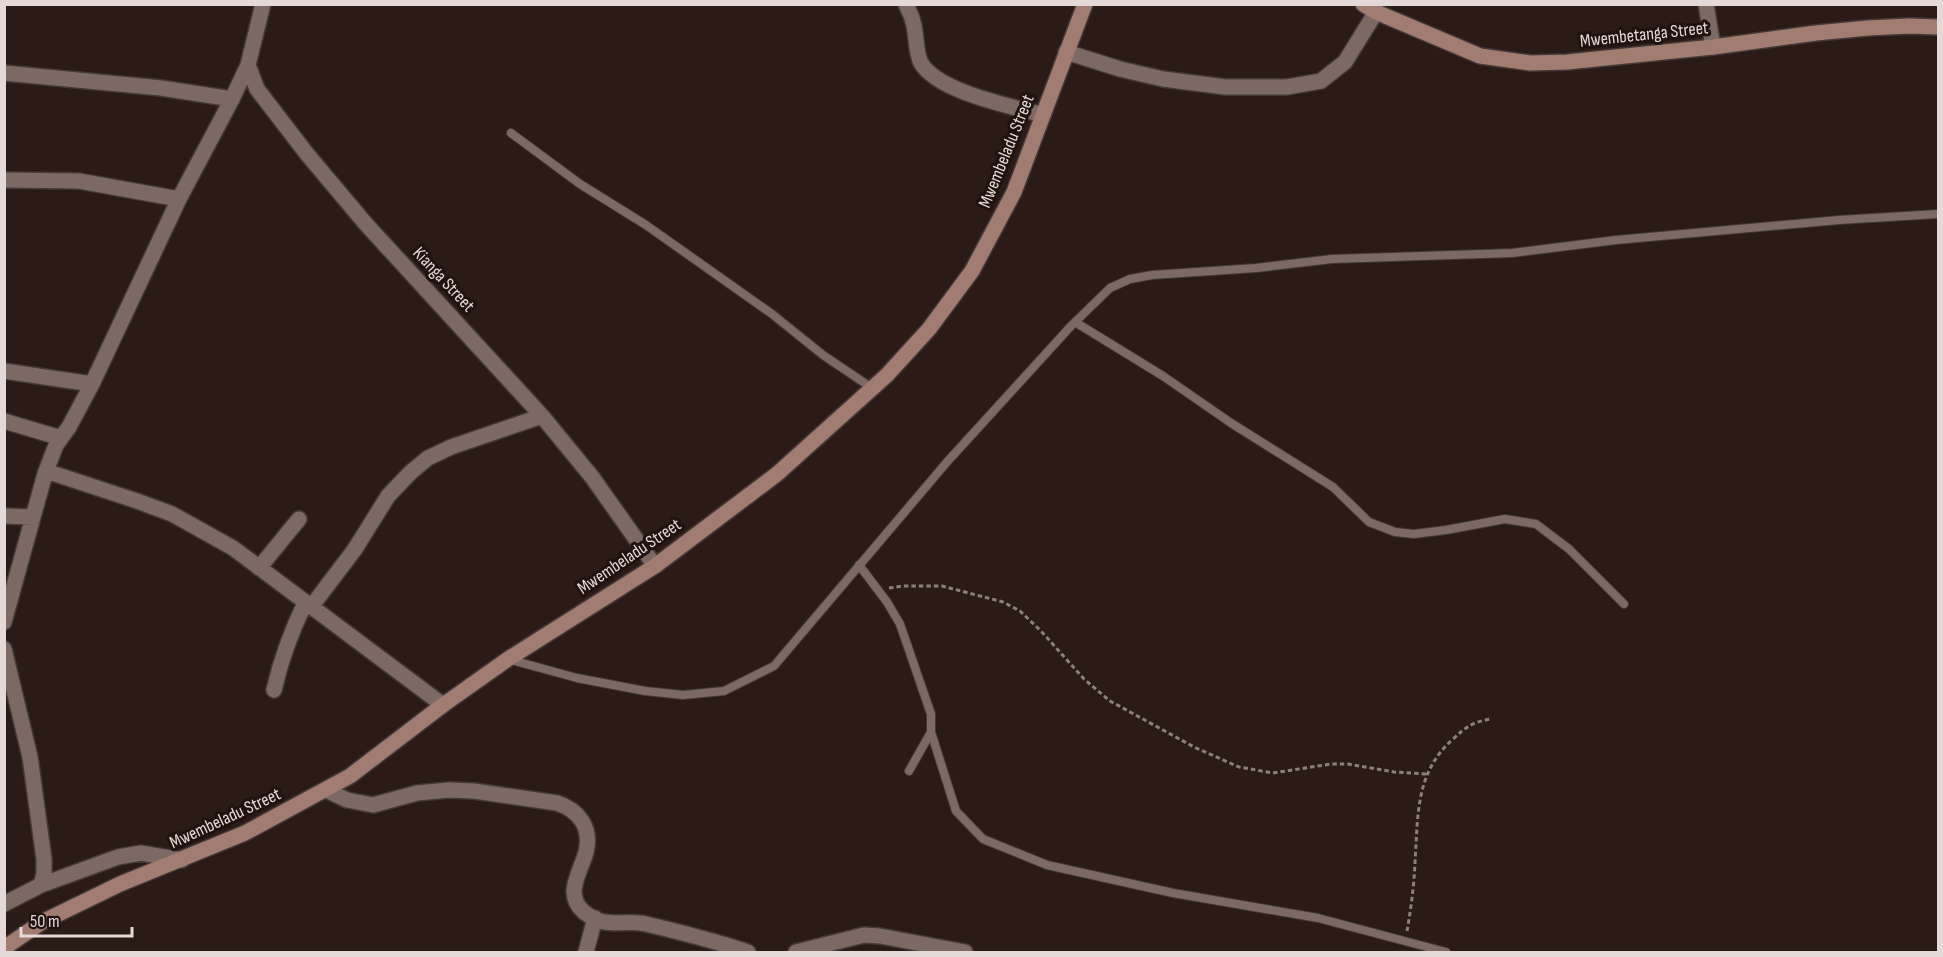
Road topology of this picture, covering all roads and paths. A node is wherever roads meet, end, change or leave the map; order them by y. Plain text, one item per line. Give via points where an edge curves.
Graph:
1 (263, 4) edge
2 (906, 4) edge
3 (1085, 4) edge
4 (1706, 4) edge
5 (1370, 8) edge
6 (1938, 27) edge
7 (1713, 47) junction
8 (1066, 52) junction
9 (248, 65) junction
10 (4, 73) edge
11 (232, 99) junction
12 (1043, 114) junction
13 (511, 133) dead end
14 (4, 180) edge
15 (179, 199) junction
16 (1938, 214) edge
17 (1075, 322) junction
18 (4, 371) edge
19 (92, 384) junction
20 (872, 388) junction
21 (542, 416) junction
22 (4, 421) edge
23 (61, 438) junction
24 (46, 471) junction
25 (4, 516) edge
26 (33, 517) junction
27 (299, 519) dead end
28 (859, 565) junction
29 (655, 566) junction
30 (259, 568) junction
31 (878, 589) junction
32 (1624, 604) dead end
33 (308, 605) junction
34 (4, 622) edge
35 (4, 649) edge
36 (508, 659) junction
37 (274, 690) dead end
38 (443, 705) junction
39 (1491, 719) dead end
40 (931, 732) junction
41 (909, 771) dead end
42 (1427, 774) junction
43 (326, 790) junction
44 (182, 860) junction
45 (41, 885) junction
46 (4, 904) edge
47 (595, 918) junction
48 (1405, 942) junction
49 (4, 948) edge
50 (586, 952) edge
51 (748, 952) edge
52 (796, 952) edge
53 (965, 952) edge
54 (1446, 952) edge

1 - 9 street
2 - 12 street via 920,61 928,73 969,94
3 - 8 street, Mwembeladu Street
4 - 7 street
5 - 7 street, Mwembetanga Street via 1480,56 1530,63
5 - 8 street via 1345,62 1321,81 1287,87 1225,87 1163,79
6 - 7 street, Mwembetanga Street via 1848,30
8 - 12 street, Mwembeladu Street
9 - 11 street
9 - 21 street, Kianga Street via 258,89 307,154
10 - 11 street
11 - 15 street
12 - 20 street, Mwembeladu Street via 1014,192 972,271 929,329
13 - 20 lane
14 - 15 street via 80,181
15 - 19 street
16 - 17 lane via 1617,240 1512,253 1332,259 1152,275 1110,288
17 - 28 lane
17 - 32 lane via 1333,487 1369,522 1414,534 1505,519 1536,524 1569,549
18 - 19 street
19 - 23 street
20 - 29 street, Mwembeladu Street via 777,474
21 - 29 street, Kianga Street via 592,477
21 - 33 street via 428,458 388,496 355,549
22 - 23 street
23 - 24 street
24 - 26 street
24 - 30 street via 172,514 233,548
25 - 26 street
26 - 34 street
27 - 30 street
28 - 31 lane
28 - 36 lane via 774,666 724,690 683,695 645,691
29 - 36 street, Mwembeladu Street
30 - 33 street
31 - 40 lane via 900,624 932,714
31 - 42 path via 942,586 1003,602 1020,611 1110,701 1223,761 1273,773 1348,764
33 - 37 street via 288,638
33 - 38 street
35 - 45 street via 34,779 44,860
36 - 38 street, Mwembeladu Street
38 - 43 street, Mwembeladu Street via 374,760
39 - 42 path via 1463,729 1441,749
40 - 41 lane
40 - 48 lane via 956,811 983,839 1047,865 1173,893 1318,918
42 - 48 path via 1419,802
43 - 44 street, Mwembeladu Street via 245,833
43 - 47 street via 347,800 373,805 417,793 449,790 569,807 580,816 587,832 587,851 573,888 575,897 583,911
44 - 45 street via 141,853 118,857
44 - 49 street, Mwembeladu Street via 120,884 42,922
45 - 46 street
47 - 50 street
47 - 51 street via 603,923 642,923
48 - 54 lane
52 - 53 street via 864,935

